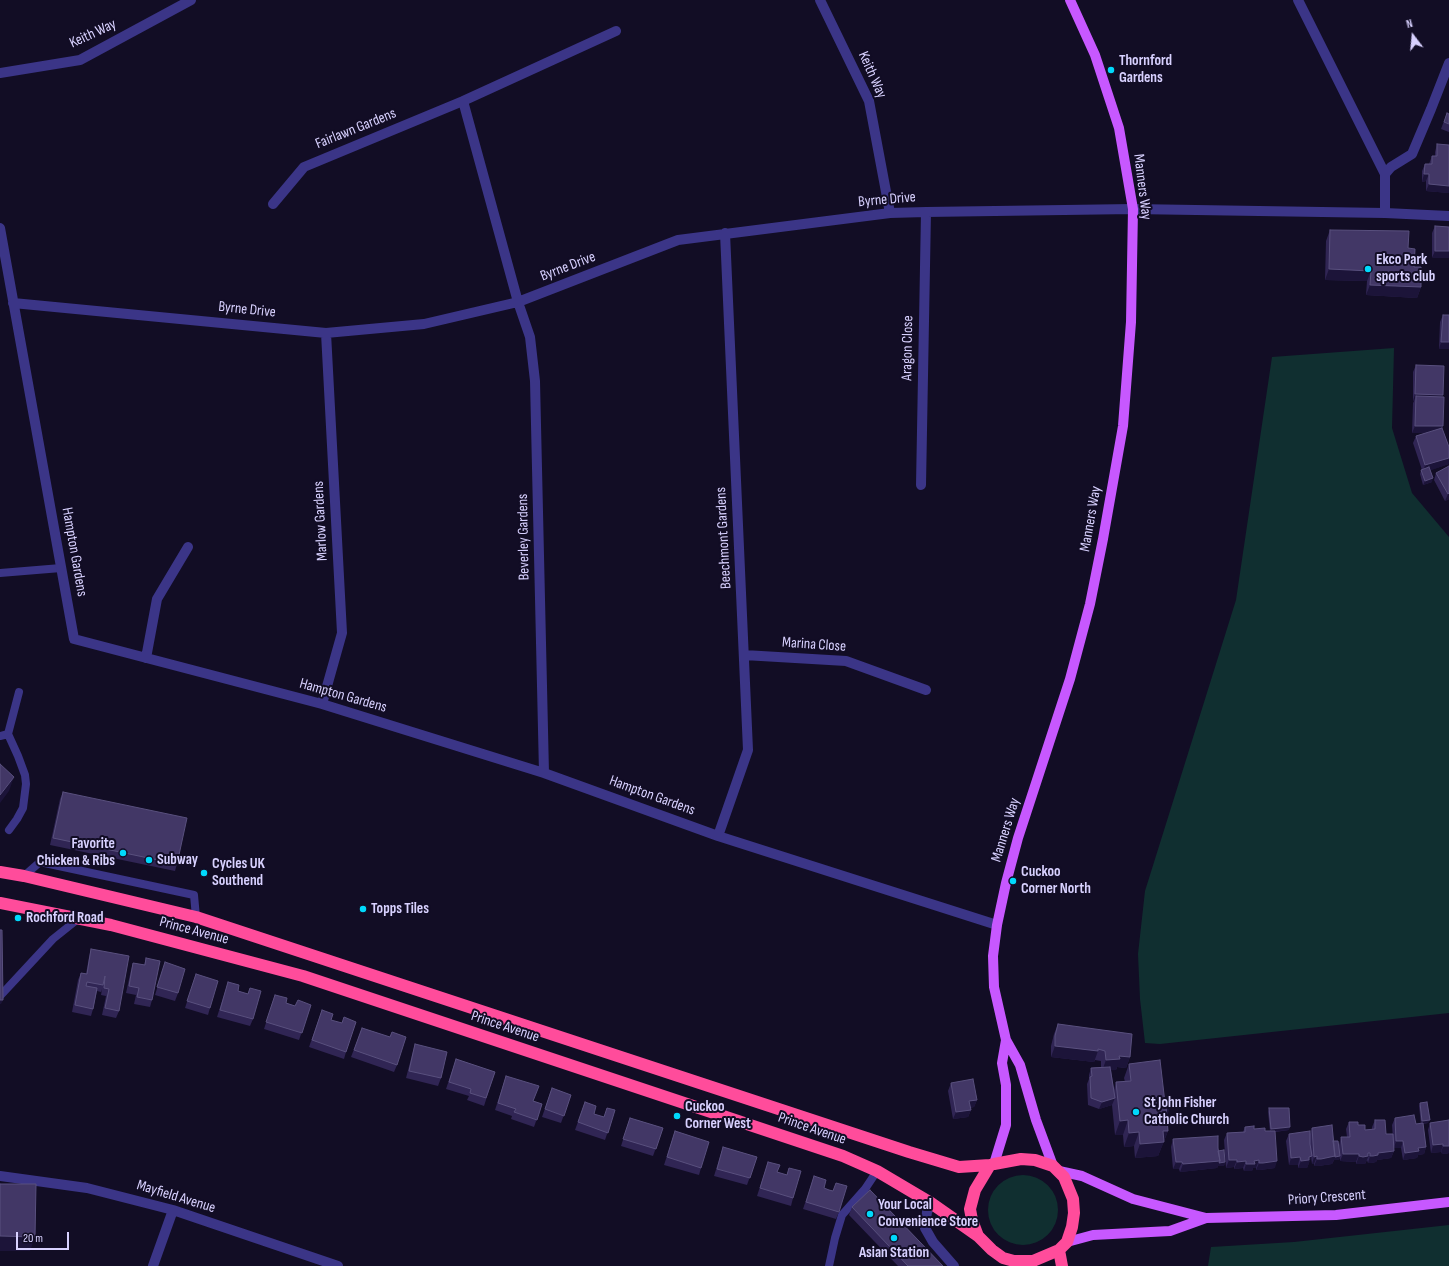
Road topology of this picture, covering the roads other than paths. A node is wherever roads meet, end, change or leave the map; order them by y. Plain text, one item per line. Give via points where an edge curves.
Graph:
1 (191, 0) edge
2 (820, 0) edge
3 (1070, 0) edge
4 (1298, 0) edge
5 (616, 31) dead end
6 (1449, 63) edge
7 (0, 73) edge
8 (463, 101) junction
9 (1385, 174) junction
10 (273, 204) dead end
11 (1133, 209) junction
12 (926, 212) junction
13 (890, 213) junction
14 (1385, 213) junction
15 (1449, 216) edge
16 (0, 228) edge
17 (725, 233) junction
18 (518, 302) junction
19 (13, 303) junction
20 (326, 333) junction
21 (921, 485) dead end
22 (188, 547) dead end
23 (61, 568) junction
24 (0, 573) edge
25 (744, 656) junction
26 (146, 658) junction
27 (926, 690) dead end
28 (18, 692) dead end
29 (322, 704) junction
30 (4, 735) edge
31 (544, 773) junction
32 (9, 830) dead end
33 (718, 836) junction
34 (0, 872) edge
35 (24, 876) junction
36 (0, 903) edge
37 (196, 917) junction
38 (78, 919) junction
39 (997, 925) junction
40 (0, 996) edge
41 (1006, 1040) junction
42 (992, 1164) junction
43 (1056, 1169) junction
44 (877, 1171) junction
45 (0, 1176) edge
46 (1449, 1202) edge
47 (931, 1203) junction
48 (173, 1210) junction
49 (1206, 1218) junction
50 (978, 1236) junction
51 (1063, 1246) junction
52 (1006, 1262) edge
53 (153, 1266) edge
54 (338, 1266) edge
55 (829, 1266) edge
56 (954, 1266) edge
57 (1062, 1266) edge

1 - 7 street, Keith Way via 80,60
2 - 13 street, Keith Way via 869,101
3 - 11 main road, Manners Way via 1095,55 1119,128
4 - 9 street
5 - 8 street, Fairlawn Gardens
6 - 9 street via 1412,154 1391,167
8 - 10 street, Fairlawn Gardens via 304,167
8 - 18 street
9 - 14 street
11 - 12 street, Byrne Drive
11 - 14 street
11 - 39 main road, Manners Way via 1131,322 1123,426 1103,539 1090,604 1070,679 1018,838
12 - 13 street, Byrne Drive
12 - 21 street, Aragon Close
13 - 17 street, Byrne Drive
14 - 15 street
16 - 19 street, Hampton Gardens
17 - 18 street, Byrne Drive via 678,240
17 - 25 street, Beechmont Gardens
18 - 20 street, Byrne Drive via 424,324
18 - 31 street, Beverley Gardens via 530,337 535,381
19 - 20 street, Byrne Drive
19 - 23 street, Hampton Gardens
20 - 29 street, Marlow Gardens via 342,633
22 - 26 street via 157,599
23 - 24 lane
23 - 26 street, Hampton Gardens via 74,639
25 - 27 street, Marina Close via 846,661
25 - 33 street, Beechmont Gardens via 748,750
26 - 29 street, Hampton Gardens
28 - 30 lane
29 - 31 street, Hampton Gardens
30 - 32 lane via 18,756 26,784 23,808
31 - 33 street, Hampton Gardens
33 - 39 street, Hampton Gardens
34 - 35 highway, Prince Avenue
35 - 37 highway, Prince Avenue
35 - 37 lane via 40,862 194,895
36 - 38 highway, Prince Avenue
37 - 42 highway, Prince Avenue via 909,1152 959,1167
38 - 40 lane via 53,939
38 - 44 highway, Prince Avenue via 111,925 303,976 843,1156
39 - 41 main road, Manners Way via 993,956 994,987
41 - 42 main road, Manners Way via 1002,1063 1006,1085 1006,1125
41 - 43 main road, Manners Way via 1020,1065 1036,1120
42 - 43 highway via 1022,1159 1036,1160
42 - 50 highway via 972,1197 970,1209
43 - 49 main road, Priory Crescent via 1082,1176 1133,1199
43 - 51 highway via 1064,1177 1073,1199 1072,1227
44 - 47 highway, Prince Avenue
44 - 55 lane via 842,1215
45 - 48 street, Mayfield Avenue via 87,1188
46 - 49 main road, Priory Crescent via 1336,1214
47 - 50 highway, Prince Avenue
47 - 56 street via 925,1228 933,1242
48 - 53 street
48 - 54 street, Mayfield Avenue
49 - 51 main road, Priory Crescent via 1170,1231 1093,1235
50 - 52 highway
51 - 52 highway via 1033,1261
51 - 57 highway

